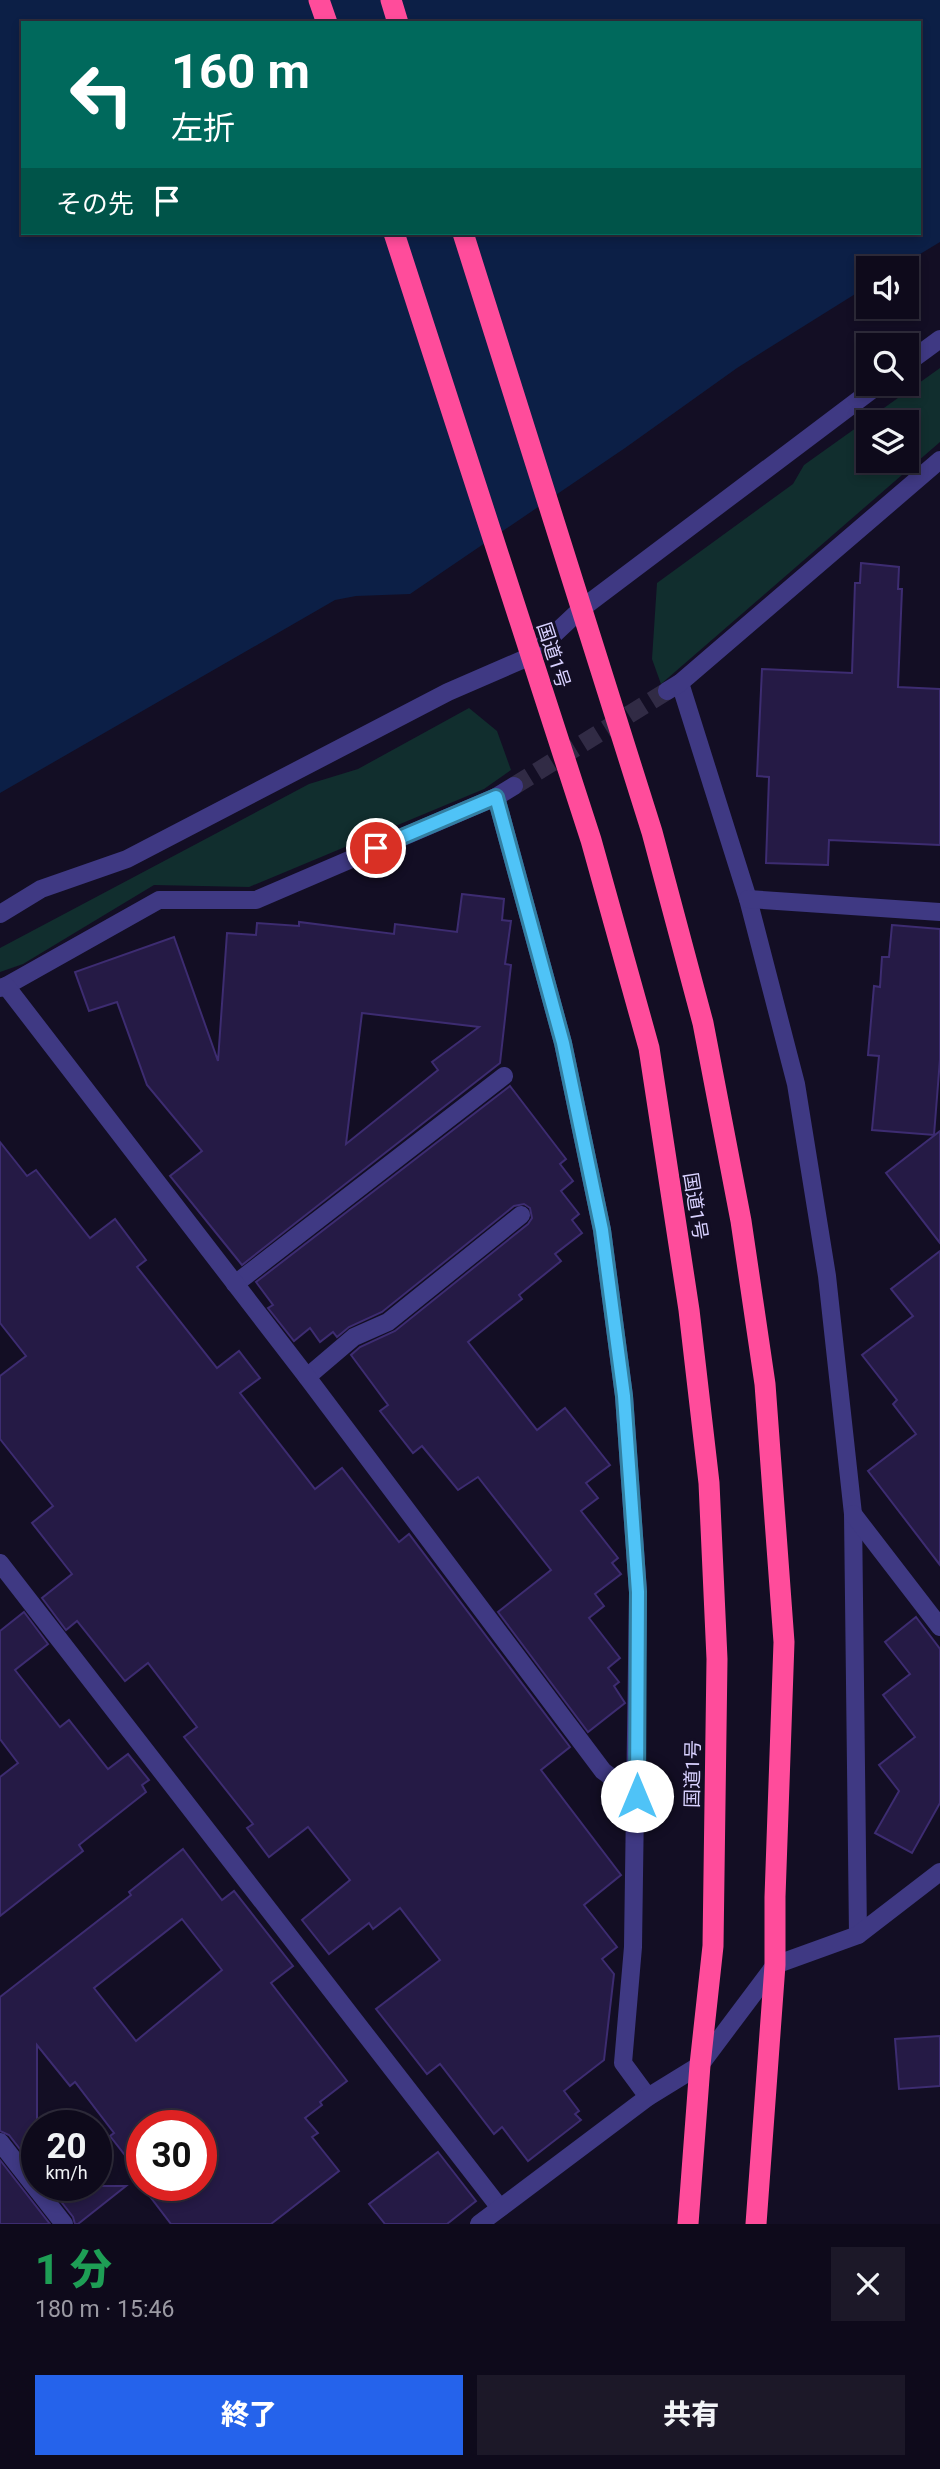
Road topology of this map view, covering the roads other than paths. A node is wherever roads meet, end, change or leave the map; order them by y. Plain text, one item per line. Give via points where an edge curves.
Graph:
1 (319, 0) edge
2 (391, 0) edge
3 (326, 21) edge
4 (397, 21) edge
5 (395, 235) edge
6 (464, 235) edge
7 (940, 339) edge
8 (919, 354) edge
9 (864, 396) edge
10 (940, 460) edge
11 (581, 609) junction
12 (531, 656) junction
13 (513, 786) tunnel mouth
14 (496, 797) junction
15 (748, 899) junction
16 (940, 912) edge
17 (0, 914) edge
18 (3, 987) edge
19 (504, 1076) dead end
20 (522, 1215) dead end
21 (235, 1284) junction
22 (307, 1377) junction
23 (853, 1514) junction
24 (0, 1563) edge
25 (940, 1627) edge
26 (637, 1796) junction
27 (940, 1872) edge
28 (858, 1935) junction
29 (775, 1965) junction
30 (700, 2065) junction
31 (648, 2097) junction
32 (0, 2142) edge
33 (500, 2208) junction
34 (64, 2224) edge
35 (479, 2224) edge
36 (688, 2224) edge
37 (756, 2224) edge

1 - 3 highway
2 - 4 highway
5 - 12 highway, 国道1号
6 - 11 highway, 国道1号
7 - 8 street
9 - 11 street
10 - 15 street via 674,687
11 - 12 street
11 - 29 highway, 国道1号 via 652,832 703,1023 741,1221 765,1384 784,1642
12 - 17 street via 448,692 128,859 41,889
12 - 30 highway, 国道1号 via 591,840 649,1048 689,1311 709,1483 717,1659 713,1946
13 - 14 street
14 - 18 street via 256,900 159,901
14 - 26 street via 563,1043 604,1244 624,1396 638,1592
15 - 16 street
15 - 23 street via 796,1084 827,1276
18 - 21 street
19 - 21 street
20 - 22 street via 388,1322 354,1337
21 - 22 street
22 - 26 street via 603,1772
23 - 25 street
23 - 28 street
24 - 33 street
26 - 31 street via 633,1947 623,2063
27 - 28 street
28 - 29 street
29 - 30 street
29 - 37 highway, 国道1号
30 - 31 street
30 - 36 highway, 国道1号
31 - 33 street
32 - 34 street
33 - 35 street

